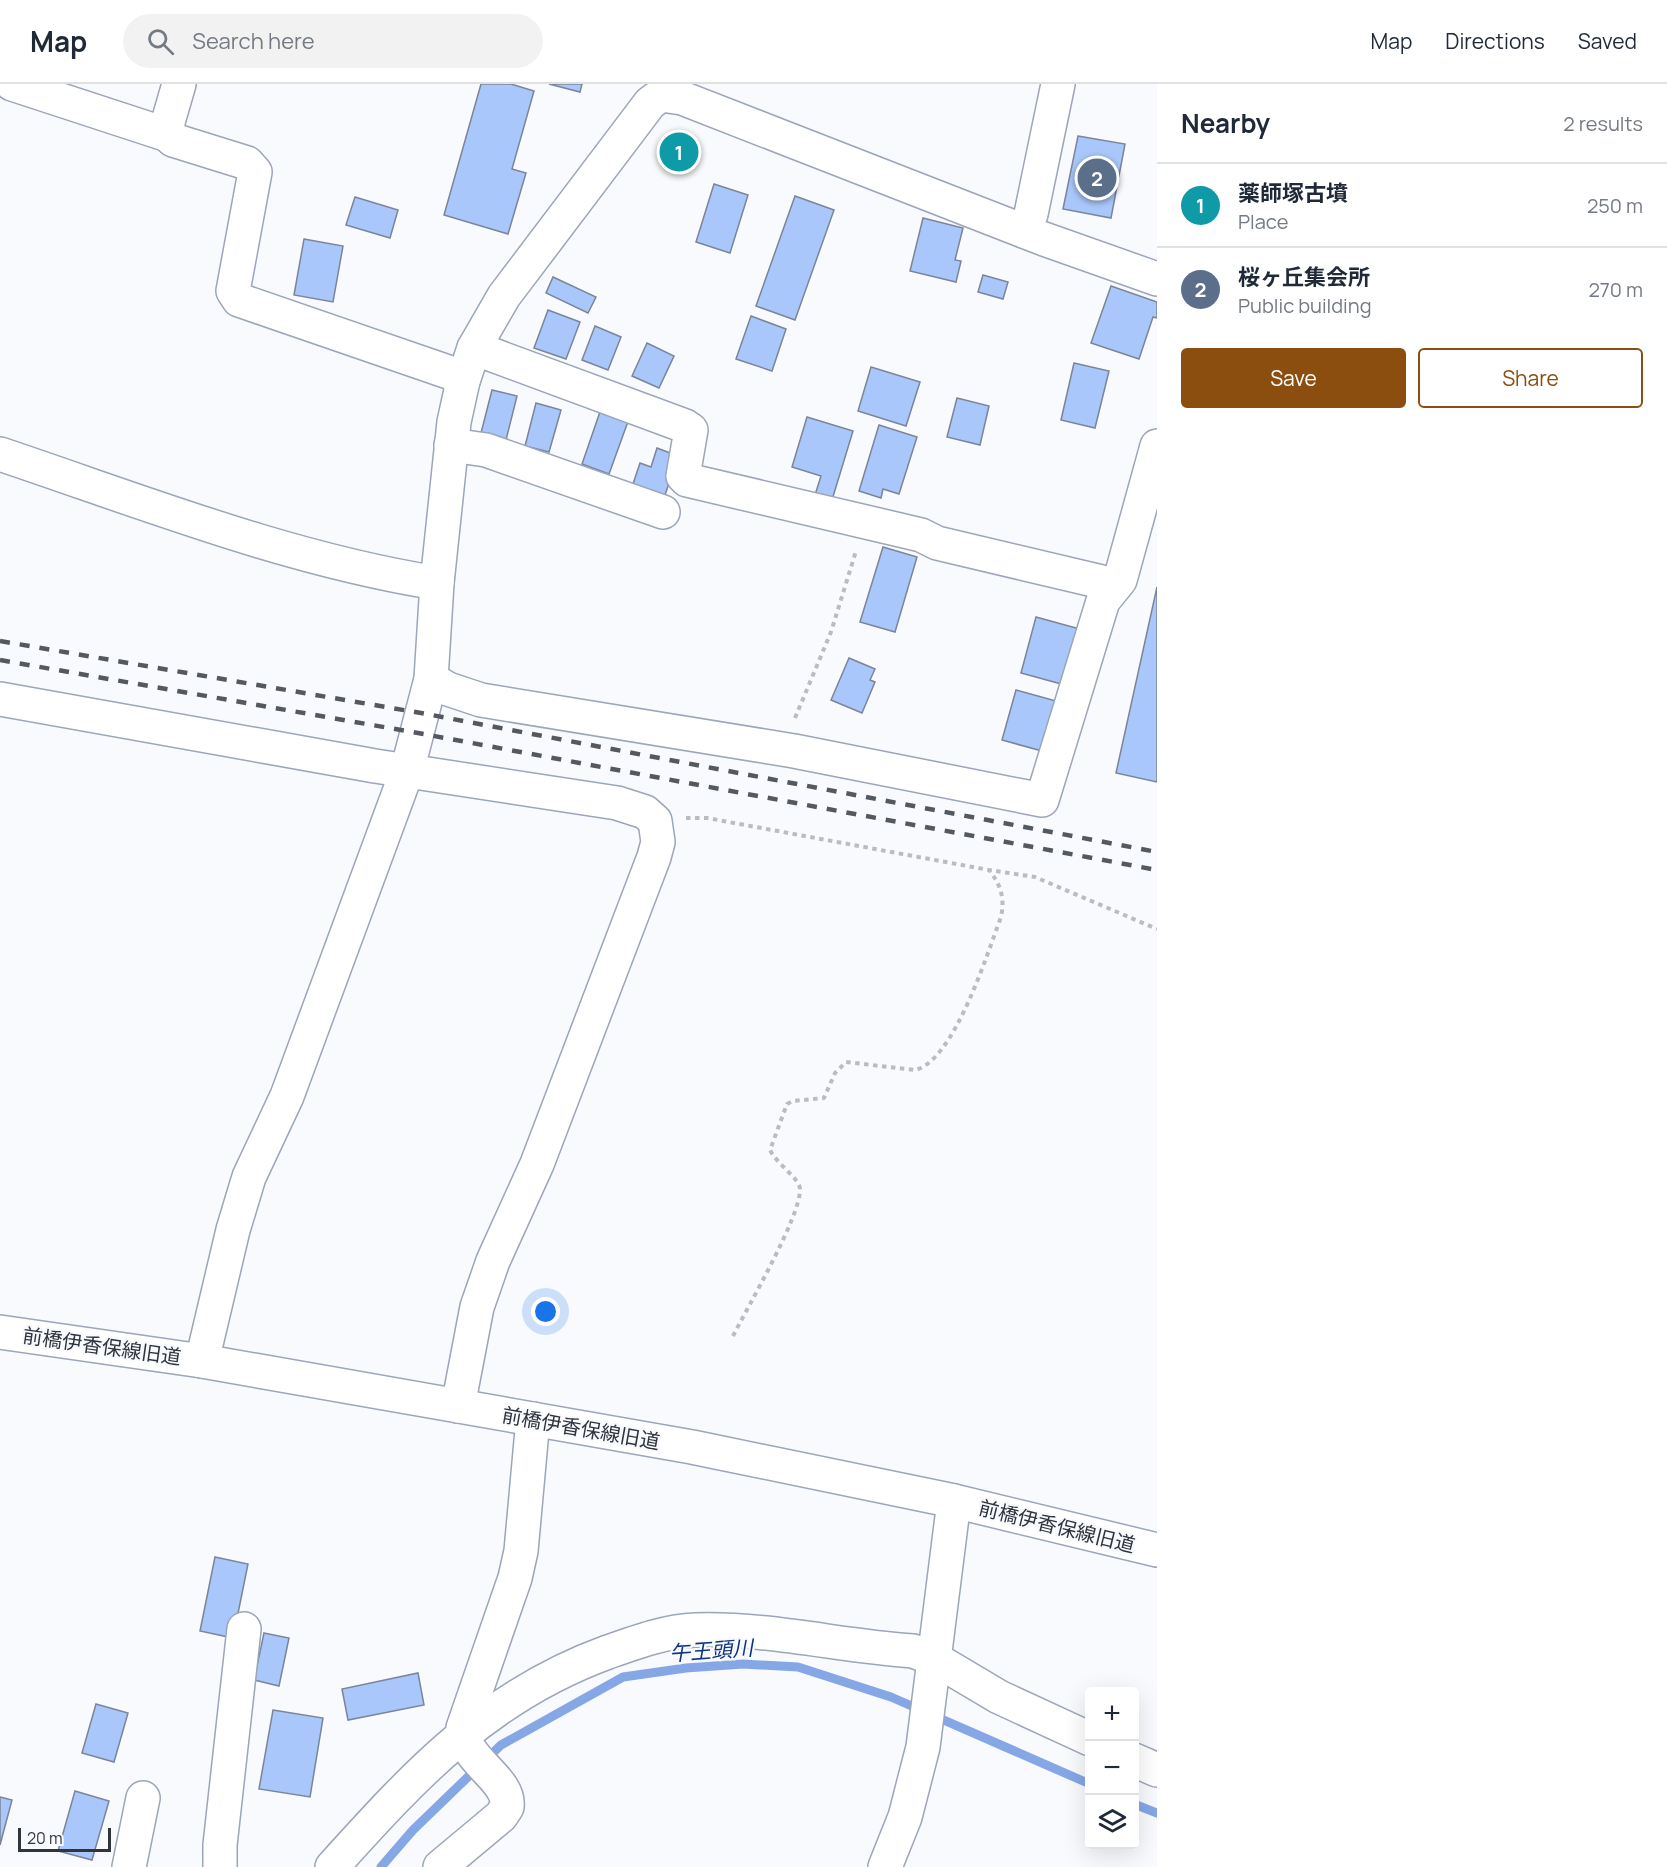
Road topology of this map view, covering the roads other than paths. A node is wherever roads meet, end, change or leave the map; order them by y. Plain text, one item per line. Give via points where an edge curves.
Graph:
1 (12, 84) edge
2 (179, 84) edge
3 (1058, 84) edge
4 (661, 90) edge
5 (168, 135) junction
6 (1024, 231) junction
7 (1157, 279) edge
8 (474, 348) junction
9 (463, 381) junction
10 (451, 445) junction
11 (1157, 447) edge
12 (0, 454) edge
13 (663, 512) dead end
14 (437, 582) junction
15 (1113, 588) junction
16 (431, 679) junction
17 (0, 699) edge
18 (407, 771) junction
19 (0, 1332) edge
20 (202, 1361) junction
21 (458, 1406) junction
22 (533, 1419) junction
23 (954, 1501) junction
24 (1157, 1550) edge
25 (244, 1629) dead end
26 (934, 1665) junction
27 (1085, 1737) edge
28 (464, 1738) junction
29 (1139, 1762) edge
30 (1157, 1770) edge
31 (143, 1798) dead end
32 (129, 1867) edge
33 (220, 1867) edge
34 (332, 1867) edge
35 (440, 1867) edge
36 (885, 1867) edge

1 - 5 street
2 - 5 street
3 - 6 street
4 - 6 street
4 - 8 street via 504,296
5 - 9 street via 173,140 247,163 255,171 234,291 239,300 451,373
6 - 7 street
8 - 9 street
8 - 15 street via 685,426 691,430 683,476 687,480 921,535 937,543 1102,582
9 - 10 street
10 - 13 street via 486,450
10 - 14 street
11 - 15 street via 1120,580
12 - 14 street via 298,552
14 - 16 street
15 - 16 street via 1103,601 1042,800 783,749 481,700 447,689
16 - 18 street
17 - 18 street
18 - 20 street via 287,1096 249,1177
18 - 21 street via 617,803 645,812 655,821 658,842 561,1105 499,1243 477,1307
19 - 20 street, 前橋伊香保線旧道
20 - 21 street, 前橋伊香保線旧道
21 - 22 street, 前橋伊香保線旧道
22 - 23 street, 前橋伊香保線旧道
22 - 28 street via 521,1551
23 - 24 street, 前橋伊香保線旧道
23 - 26 street
25 - 33 street
26 - 27 street
26 - 28 street via 913,1651 778,1632 692,1630 632,1643 565,1668 491,1711
26 - 36 street via 923,1747 905,1817
28 - 34 street
28 - 35 street via 506,1794 507,1807
29 - 30 street
31 - 32 street

